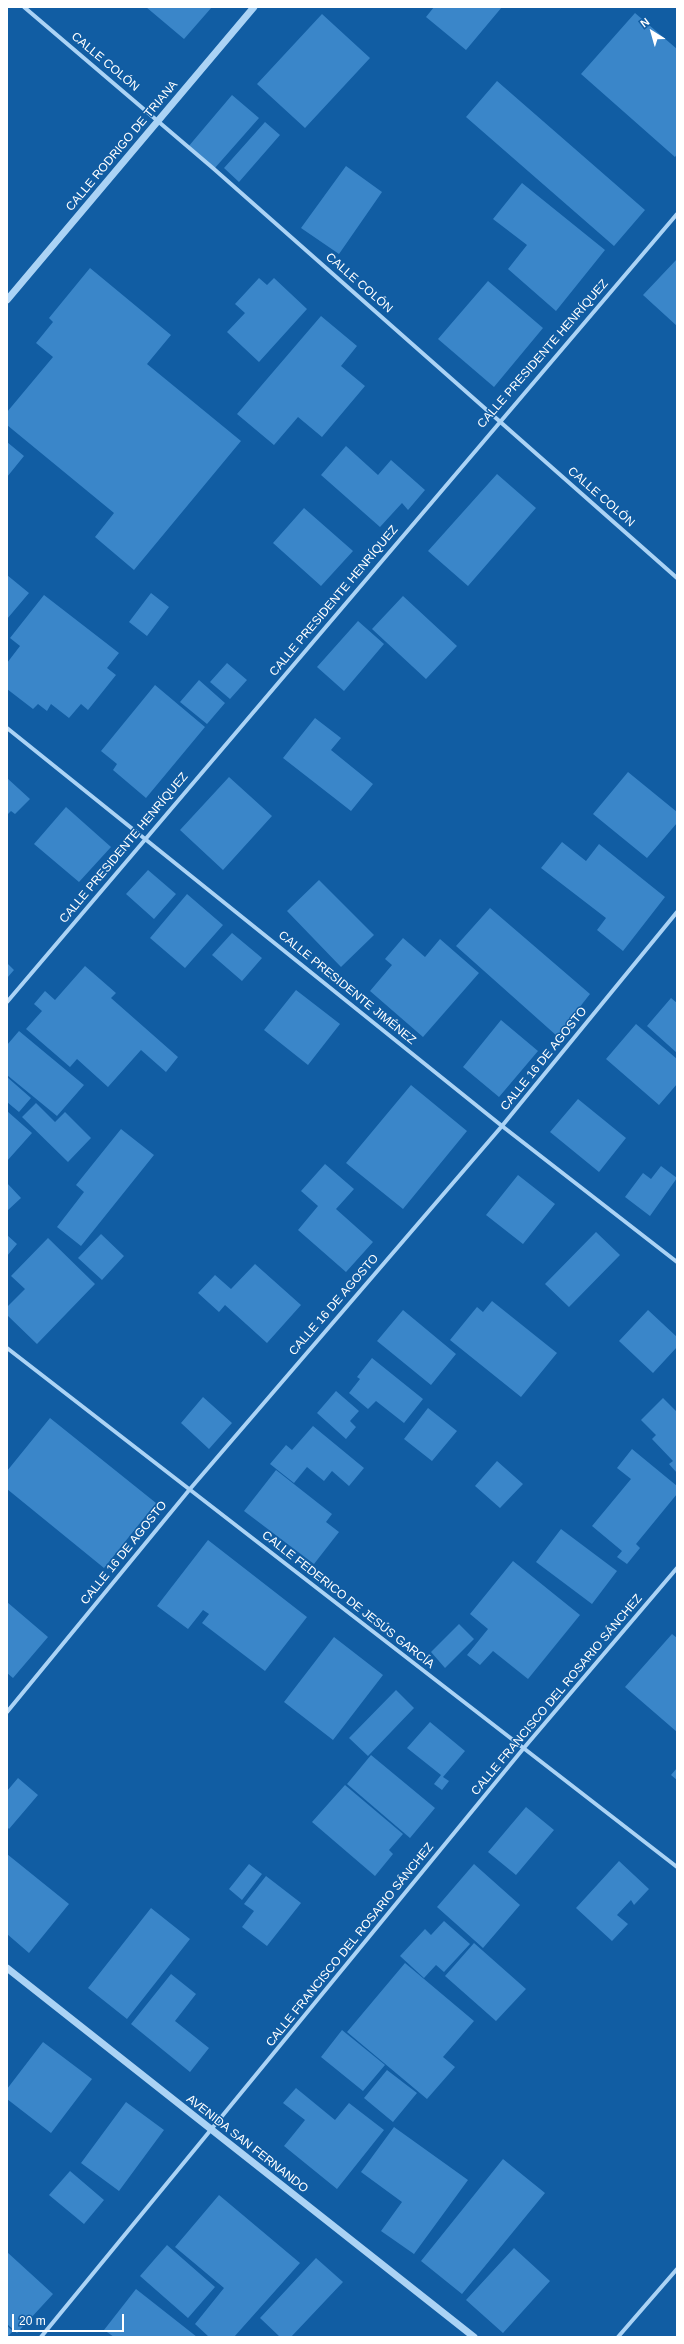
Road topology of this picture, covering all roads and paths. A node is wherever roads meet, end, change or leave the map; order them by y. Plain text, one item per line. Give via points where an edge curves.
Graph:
1 (24, 7) edge
2 (254, 7) edge
3 (158, 120) junction
4 (677, 214) edge
5 (7, 300) edge
6 (499, 420) junction
7 (677, 578) edge
8 (7, 728) edge
9 (145, 838) junction
10 (677, 912) edge
11 (7, 1002) edge
12 (502, 1126) junction
13 (677, 1262) edge
14 (7, 1348) edge
15 (190, 1489) junction
16 (677, 1568) edge
17 (7, 1712) edge
18 (523, 1749) junction
19 (677, 1867) edge
20 (7, 1968) edge
21 (211, 2130) junction
22 (677, 2269) edge
23 (41, 2337) edge
24 (474, 2337) edge
25 (618, 2337) edge

1 - 3 street, CALLE COLÓN
2 - 3 street, CALLE RODRIGO DE TRIANA
3 - 5 street, CALLE RODRIGO DE TRIANA
3 - 6 street, CALLE COLÓN
4 - 6 street, CALLE PRESIDENTE HENRÍQUEZ
6 - 7 street, CALLE COLÓN
6 - 9 street, CALLE PRESIDENTE HENRÍQUEZ
8 - 9 street, CALLE PRESIDENTE JIMÉNEZ
9 - 11 street, CALLE PRESIDENTE HENRÍQUEZ
9 - 12 street, CALLE PRESIDENTE JIMÉNEZ
10 - 12 street, CALLE 16 DE AGOSTO
12 - 13 street, CALLE PRESIDENTE JIMÉNEZ
12 - 15 street, CALLE 16 DE AGOSTO
14 - 15 street, CALLE FEDERICO DE JESÚS GARCÍA
15 - 17 street, CALLE 16 DE AGOSTO
15 - 18 street, CALLE FEDERICO DE JESÚS GARCÍA
16 - 18 street, CALLE FRANCISCO DEL ROSARIO SÁNCHEZ
18 - 19 street, CALLE FEDERICO DE JESÚS GARCÍA
18 - 21 street, CALLE FRANCISCO DEL ROSARIO SÁNCHEZ
20 - 21 street, AVENIDA SAN FERNANDO
21 - 23 street, CALLE FRANCISCO DEL ROSARIO SÁNCHEZ
21 - 24 street, AVENIDA SAN FERNANDO
22 - 25 street

